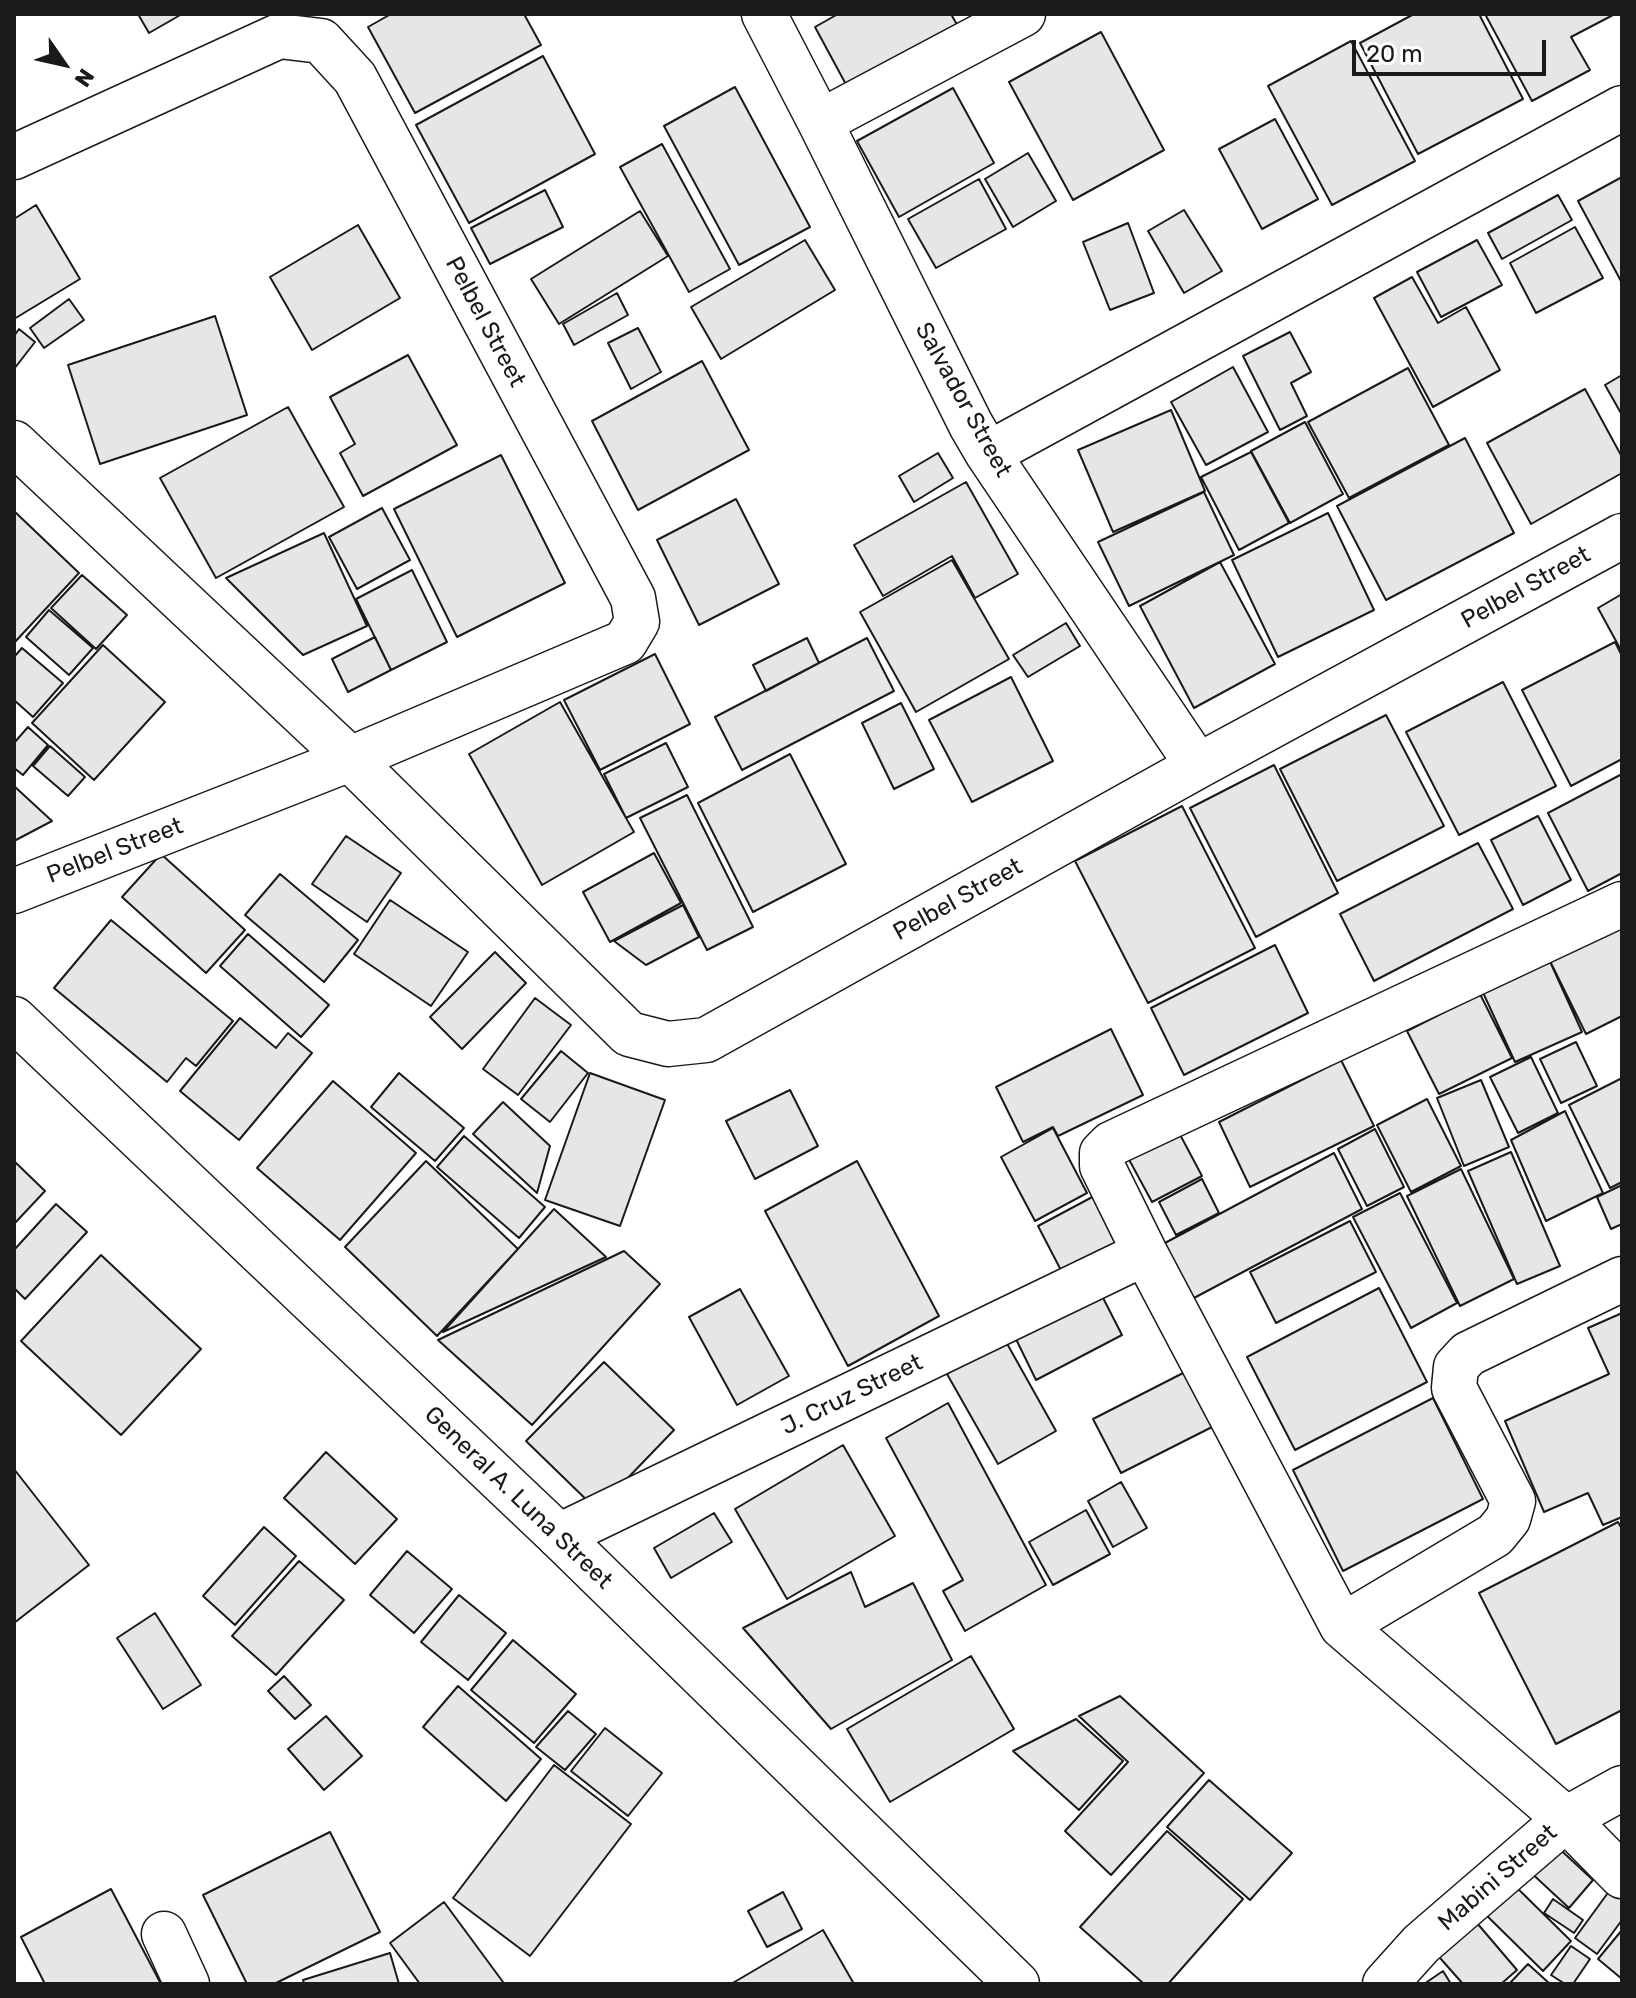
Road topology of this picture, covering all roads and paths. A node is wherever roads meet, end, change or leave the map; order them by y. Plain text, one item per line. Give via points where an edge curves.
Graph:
1 (764, 14) edge
2 (1023, 14) edge
3 (1622, 108) edge
4 (820, 122) junction
5 (14, 157) edge
6 (14, 443) edge
7 (988, 454) junction
8 (1622, 536) edge
9 (350, 759) junction
10 (1198, 766) junction
11 (14, 891) edge
12 (1622, 904) edge
13 (14, 1019) edge
14 (1145, 1253) junction
15 (1622, 1279) edge
16 (559, 1536) junction
17 (1342, 1626) junction
18 (1622, 1788) edge
19 (1566, 1819) junction
20 (1622, 1876) edge
21 (164, 1934) dead end
22 (187, 1984) edge
23 (1017, 1984) edge
24 (1385, 1984) edge

1 - 4 street, Salvador Street
2 - 4 street
3 - 7 street
4 - 7 street, Salvador Street
5 - 9 street, Pelbel Street via 279,36 321,41 355,78 633,598 637,622 625,642
6 - 9 street, Pelbel Street
7 - 10 street, Salvador Street
8 - 10 street, Pelbel Street
9 - 10 street, Pelbel Street via 629,1034 668,1044 706,1040
9 - 11 street, Pelbel Street
12 - 14 street via 1111,1144 1102,1153 1102,1166
13 - 16 street, General A. Luna Street
14 - 16 street, J. Cruz Street
14 - 17 street
15 - 17 street via 1468,1354 1456,1367 1454,1388 1513,1501 1508,1519 1495,1535
16 - 23 street, General A. Luna Street
17 - 19 street
18 - 19 street, Mabini Street
19 - 20 street
19 - 24 street, Mabini Street via 1421,1944
21 - 22 street

